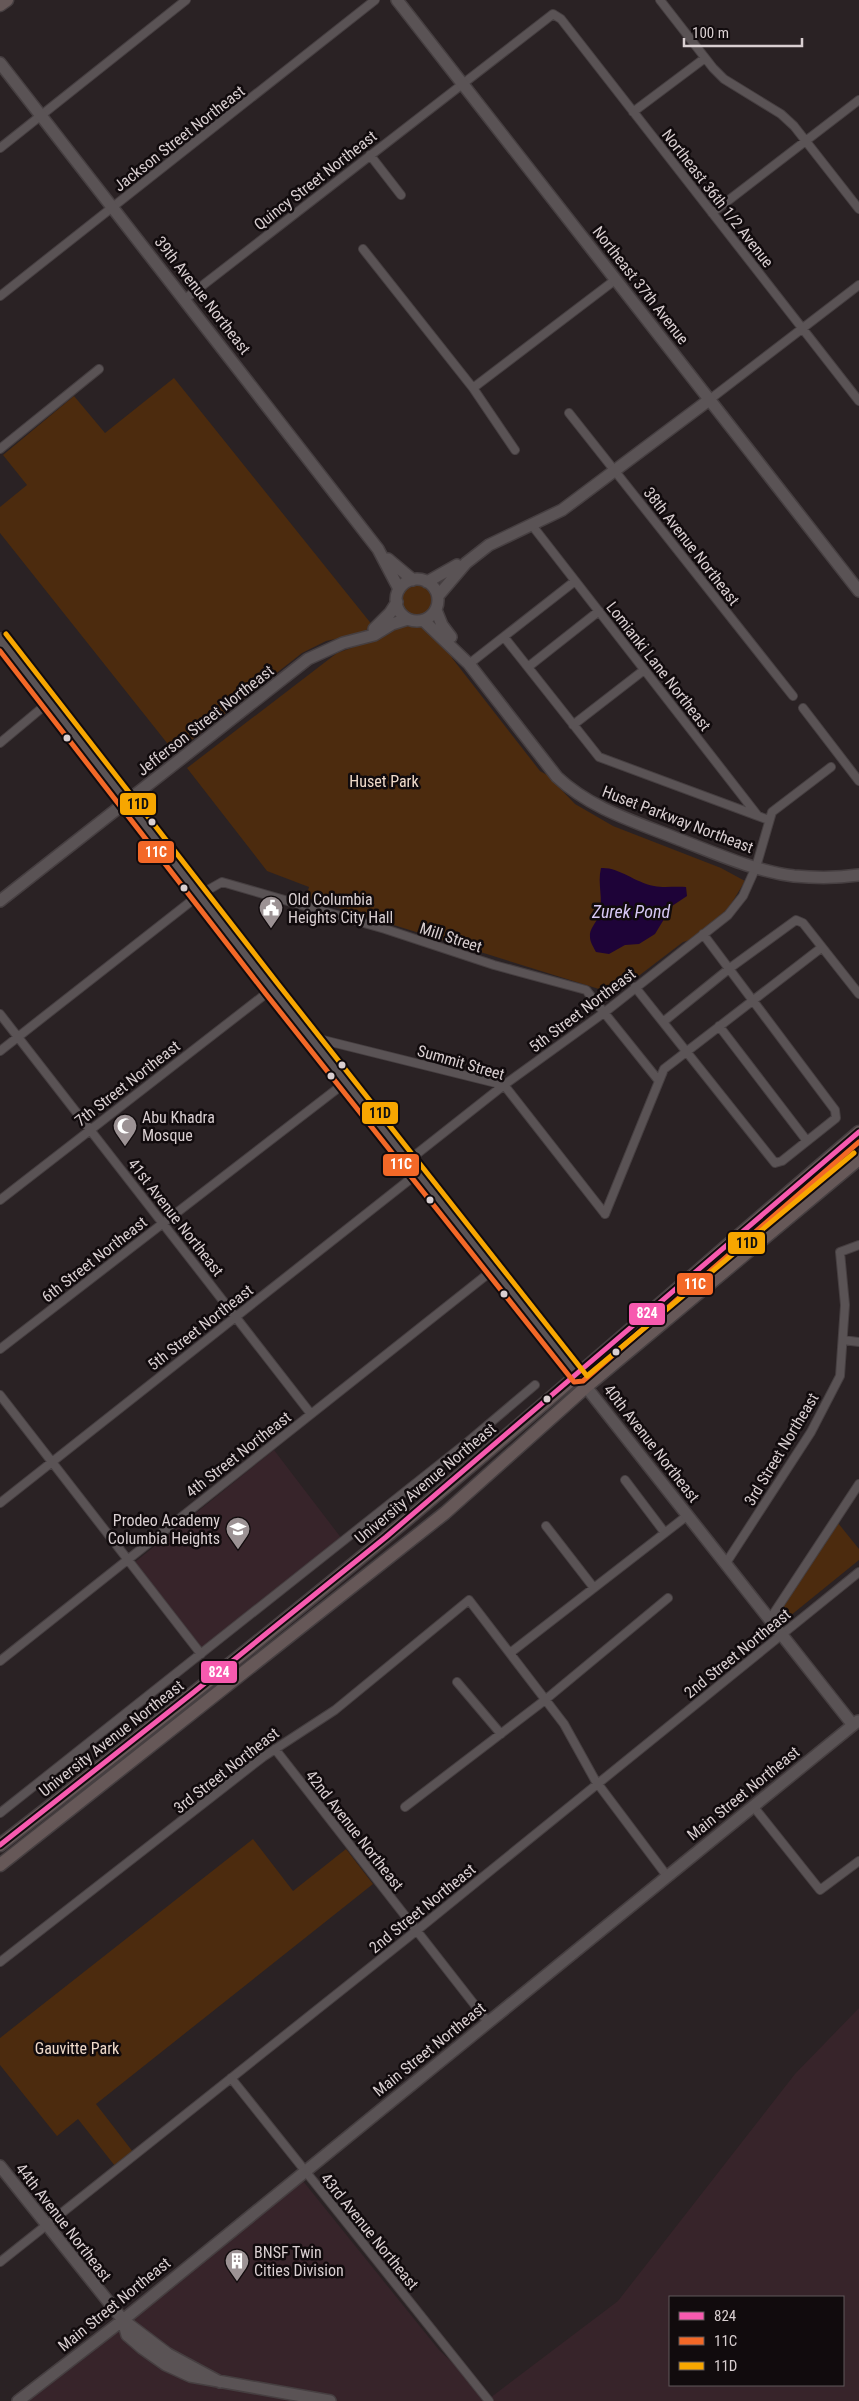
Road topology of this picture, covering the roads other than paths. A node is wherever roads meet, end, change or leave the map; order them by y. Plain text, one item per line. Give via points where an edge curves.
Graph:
1 (7, 0) edge
2 (186, 0) edge
3 (375, 0) edge
4 (396, 0) edge
5 (660, 0) edge
6 (0, 5) edge
7 (553, 14) joint
8 (705, 58) junction
9 (0, 63) edge
10 (462, 84) junction
11 (859, 100) edge
12 (633, 112) junction
13 (41, 116) junction
14 (806, 141) junction
15 (0, 148) edge
16 (370, 155) junction
17 (401, 195) dead end
18 (114, 207) junction
19 (859, 209) edge
20 (712, 213) junction
21 (363, 249) dead end
22 (615, 280) junction
23 (859, 285) edge
24 (0, 296) edge
25 (185, 299) junction
26 (803, 328) junction
27 (98, 369) dead end
28 (473, 388) junction
29 (709, 400) junction
30 (859, 400) edge
31 (569, 413) dead end
32 (0, 449) edge
33 (514, 450) dead end
34 (615, 472) junction
35 (531, 524) junction
36 (378, 549) junction
37 (466, 563) junction
38 (413, 580) junction
39 (575, 581) junction
40 (427, 582) junction
41 (399, 589) junction
42 (859, 591) edge
43 (438, 596) junction
44 (396, 602) junction
45 (436, 610) junction
46 (599, 611) junction
47 (408, 619) junction
48 (423, 620) junction
49 (368, 636) junction
50 (504, 637) junction
51 (0, 639) edge
52 (465, 660) junction
53 (528, 667) junction
54 (644, 670) junction
55 (793, 696) dead end
56 (49, 702) junction
57 (803, 708) dead end
58 (573, 725) junction
59 (0, 743) edge
60 (832, 767) dead end
61 (859, 781) edge
62 (128, 801) junction
63 (758, 816) junction
64 (769, 820) junction
65 (756, 867) junction
66 (859, 875) edge
67 (199, 895) junction
68 (0, 901) edge
69 (703, 934) junction
70 (821, 948) junction
71 (730, 968) junction
72 (635, 987) junction
73 (272, 989) junction
74 (859, 994) edge
75 (754, 999) junction
76 (605, 1012) junction
77 (0, 1014) edge
78 (663, 1022) junction
79 (719, 1026) junction
80 (18, 1037) junction
81 (311, 1037) junction
82 (0, 1051) edge
83 (686, 1051) junction
84 (659, 1080) junction
85 (346, 1082) junction
86 (504, 1085) junction
87 (90, 1129) junction
88 (859, 1132) edge
89 (807, 1141) junction
90 (859, 1159) edge
91 (408, 1160) junction
92 (418, 1172) junction
93 (0, 1200) edge
94 (163, 1223) junction
95 (859, 1245) edge
96 (494, 1269) junction
97 (236, 1316) junction
98 (842, 1340) junction
99 (859, 1342) edge
100 (0, 1349) edge
101 (578, 1375) junction
102 (535, 1384) dead end
103 (586, 1387) junction
104 (0, 1395) edge
105 (311, 1414) junction
106 (52, 1462) junction
107 (625, 1480) dead end
108 (859, 1484) edge
109 (0, 1503) edge
110 (688, 1515) junction
111 (546, 1526) dead end
112 (665, 1533) junction
113 (128, 1559) junction
114 (726, 1563) junction
115 (859, 1572) edge
116 (594, 1588) junction
117 (668, 1598) dead end
118 (770, 1619) junction
119 (782, 1634) junction
120 (510, 1653) junction
121 (201, 1654) junction
122 (0, 1661) edge
123 (457, 1682) dead end
124 (546, 1700) junction
125 (856, 1723) edge
126 (501, 1734) junction
127 (275, 1750) junction
128 (598, 1783) junction
129 (752, 1806) junction
130 (405, 1807) dead end
131 (0, 1813) edge
132 (0, 1844) edge
133 (859, 1861) edge
134 (0, 1865) edge
135 (667, 1876) junction
136 (416, 1931) junction
137 (0, 1962) edge
138 (488, 2022) junction
139 (231, 2078) junction
140 (0, 2166) edge
141 (304, 2171) junction
142 (46, 2225) junction
143 (0, 2262) edge
144 (122, 2320) junction
145 (18, 2401) edge
146 (330, 2401) edge
147 (489, 2401) edge

1 - 6 main road
2 - 13 street
3 - 18 street, Jackson Street Northeast
4 - 10 street, Northeast 37th Avenue
5 - 8 street
7 - 10 street, Quincy Street Northeast
7 - 12 street, Northeast 36th 1/2 Avenue
8 - 12 street
8 - 14 street via 724,80 780,114
9 - 13 street, 39th Avenue Northeast
10 - 16 street, Quincy Street Northeast
10 - 22 street, Northeast 37th Avenue
11 - 14 street
12 - 20 street, Northeast 36th 1/2 Avenue
13 - 15 street
13 - 18 street, 39th Avenue Northeast
14 - 19 street
14 - 20 street
16 - 17 street
16 - 25 street, Quincy Street Northeast
18 - 24 street, Jackson Street Northeast
18 - 25 street, 39th Avenue Northeast
20 - 26 street, Northeast 36th 1/2 Avenue
21 - 28 street
22 - 28 street
22 - 29 street, Northeast 37th Avenue
23 - 26 street
25 - 36 street, 39th Avenue Northeast
26 - 29 street
26 - 30 street, Northeast 36th 1/2 Avenue
27 - 32 street
28 - 33 street
29 - 34 street
29 - 42 street, Northeast 37th Avenue
31 - 34 street, 38th Avenue Northeast
34 - 35 street via 562,510
34 - 55 street, 38th Avenue Northeast
35 - 37 street via 489,545
35 - 39 street, Lomianki Lane Northeast
36 - 38 street, 39th Avenue Northeast
36 - 41 street, 39th Avenue Northeast
37 - 40 street
37 - 43 street
38 - 40 street
38 - 41 street
39 - 46 street, Lomianki Lane Northeast
39 - 50 street
40 - 43 street
41 - 44 street
43 - 45 street
44 - 47 street
44 - 49 street
45 - 48 street
45 - 52 street, Huset Parkway Northeast
46 - 53 street
46 - 54 street, Lomianki Lane Northeast
47 - 48 street
47 - 49 street, Jefferson Street Northeast
48 - 52 street, Huset Parkway Northeast
49 - 62 street, Jefferson Street Northeast via 308,659
50 - 52 street
50 - 53 street
51 - 56 street, 40th Avenue Northeast
52 - 65 street, Huset Parkway Northeast via 557,777 573,792 612,813
53 - 58 street
54 - 58 street
54 - 63 street, Lomianki Lane Northeast
56 - 59 street
56 - 62 street, 40th Avenue Northeast
57 - 61 street
58 - 63 street via 599,757 609,762
60 - 64 street via 772,812
62 - 67 street, 40th Avenue Northeast
62 - 68 street, Jefferson Street Northeast
63 - 64 street
64 - 65 street, 5th Street Northeast
65 - 66 street, Huset Parkway Northeast via 793,876
65 - 69 street, 5th Street Northeast via 738,904
67 - 73 street, 40th Avenue Northeast
67 - 76 street, Mill Street via 222,882 385,929 486,963 586,990
67 - 80 street, Mill Street
69 - 71 street
69 - 72 street, 5th Street Northeast
70 - 71 street via 803,923 796,920
70 - 74 street
70 - 75 street
71 - 75 street
71 - 78 street
72 - 76 street, 5th Street Northeast
72 - 78 street
73 - 81 street, 40th Avenue Northeast
73 - 87 street, 7th Street Northeast
75 - 79 street
75 - 89 street via 835,1110 836,1118
76 - 84 street, Mill Street
76 - 86 street, 5th Street Northeast
77 - 80 street, 41st Avenue Northeast
78 - 83 street
79 - 83 street
79 - 89 street
80 - 82 street, Mill Street
80 - 87 street, 41st Avenue Northeast
81 - 85 street, 40th Avenue Northeast
81 - 86 street, Summit Street
83 - 84 street via 664,1069
83 - 89 street via 775,1163
84 - 86 street, Summit Street via 605,1214
85 - 91 street, 40th Avenue Northeast
85 - 94 street, 6th Street Northeast
86 - 91 street, 5th Street Northeast
87 - 93 street, 7th Street Northeast
87 - 94 street, 41st Avenue Northeast
88 - 101 main road, University Avenue Northeast
90 - 103 main road, University Avenue Northeast
91 - 92 street, 40th Avenue Northeast
92 - 96 street, 40th Avenue Northeast
92 - 97 street, 5th Street Northeast
94 - 97 street, 41st Avenue Northeast
94 - 100 street, 6th Street Northeast
95 - 98 street, 3rd Street Northeast via 840,1252 845,1305
96 - 101 street, 40th Avenue Northeast
96 - 105 street, 4th Street Northeast
97 - 105 street, 41st Avenue Northeast
97 - 106 street, 5th Street Northeast
98 - 99 street
98 - 114 street, 3rd Street Northeast via 840,1376 811,1432
101 - 103 street, 40th Avenue Northeast
101 - 132 main road, University Avenue Northeast via 387,1537 132,1743
102 - 121 street, University Avenue Northeast via 464,1445
103 - 110 street, 40th Avenue Northeast
103 - 134 main road, University Avenue Northeast via 423,1530
104 - 106 street
105 - 113 street, 4th Street Northeast
106 - 109 street, 5th Street Northeast
106 - 113 street
107 - 112 street
108 - 118 street
110 - 112 street
110 - 114 street, 40th Avenue Northeast
111 - 116 street
112 - 116 street
113 - 121 street
113 - 122 street, 4th Street Northeast
114 - 118 street, 40th Avenue Northeast
115 - 119 street, 2nd Street Northeast
116 - 120 street
117 - 124 street
118 - 119 street, 40th Avenue Northeast
119 - 125 street, 40th Avenue Northeast
119 - 128 street, 2nd Street Northeast
120 - 124 street
120 - 127 street, 3rd Street Northeast via 469,1600 335,1710
121 - 131 street, University Avenue Northeast
123 - 126 street
124 - 126 street
124 - 128 street via 564,1724
125 - 129 street, Main Street Northeast
126 - 130 street
127 - 136 street, 42nd Avenue Northeast
127 - 137 street, 3rd Street Northeast
128 - 135 street
128 - 136 street, 2nd Street Northeast
129 - 133 street via 820,1890
129 - 135 street, Main Street Northeast
135 - 138 street, Main Street Northeast
136 - 138 street, 42nd Avenue Northeast
136 - 139 street, 2nd Street Northeast
138 - 141 street, Main Street Northeast
139 - 141 street, 43rd Avenue Northeast
139 - 142 street, 2nd Street Northeast
140 - 142 street, 44th Avenue Northeast
141 - 144 street, Main Street Northeast
141 - 147 street, 43rd Avenue Northeast
142 - 143 street, 2nd Street Northeast
142 - 144 street, 44th Avenue Northeast
144 - 145 street, Main Street Northeast
144 - 146 street, 44th Avenue Northeast via 176,2359 220,2382

